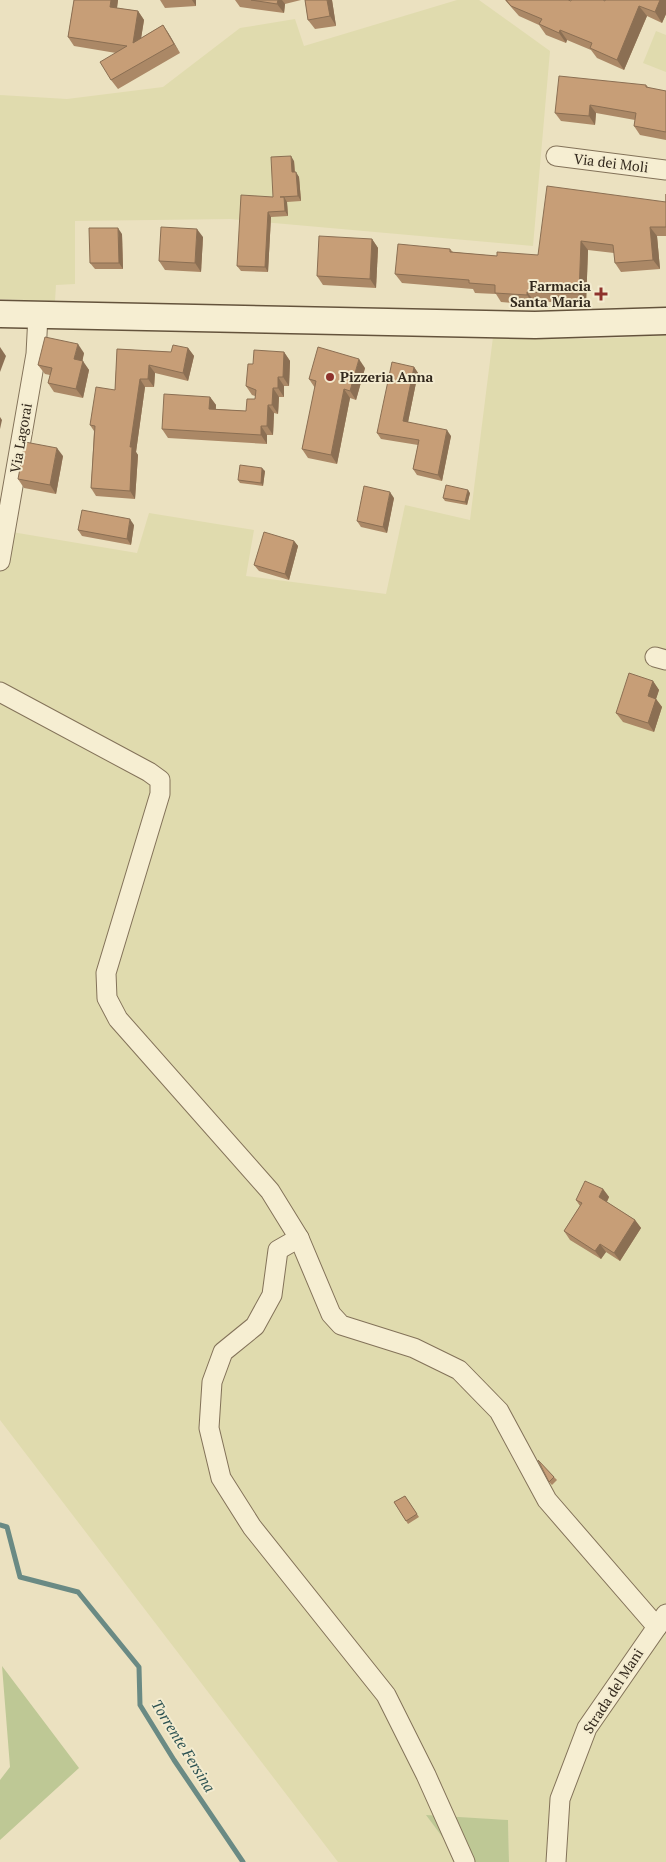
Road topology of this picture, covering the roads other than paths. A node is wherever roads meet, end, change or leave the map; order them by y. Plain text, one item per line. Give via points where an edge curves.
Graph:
1 (556, 156) dead end
2 (666, 170) edge
3 (0, 314) edge
4 (38, 315) junction
5 (666, 321) edge
6 (0, 561) edge
7 (0, 692) edge
8 (299, 1238) junction
9 (661, 1620) edge
10 (465, 1862) edge
11 (556, 1862) edge

1 - 2 street, Via dei Moli
3 - 4 main road
4 - 5 main road via 535,325
4 - 6 street, Via Lagorai via 36,354
7 - 8 street via 160,780 160,794 106,973 107,998 118,1019 270,1191
8 - 9 street via 331,1314 341,1325 414,1348 459,1370 499,1411 547,1500
8 - 10 street via 278,1250 272,1295 255,1326 223,1352 212,1382 208,1428 221,1478 252,1526 386,1695
9 - 11 street, Strada del Mani via 587,1728 560,1799

